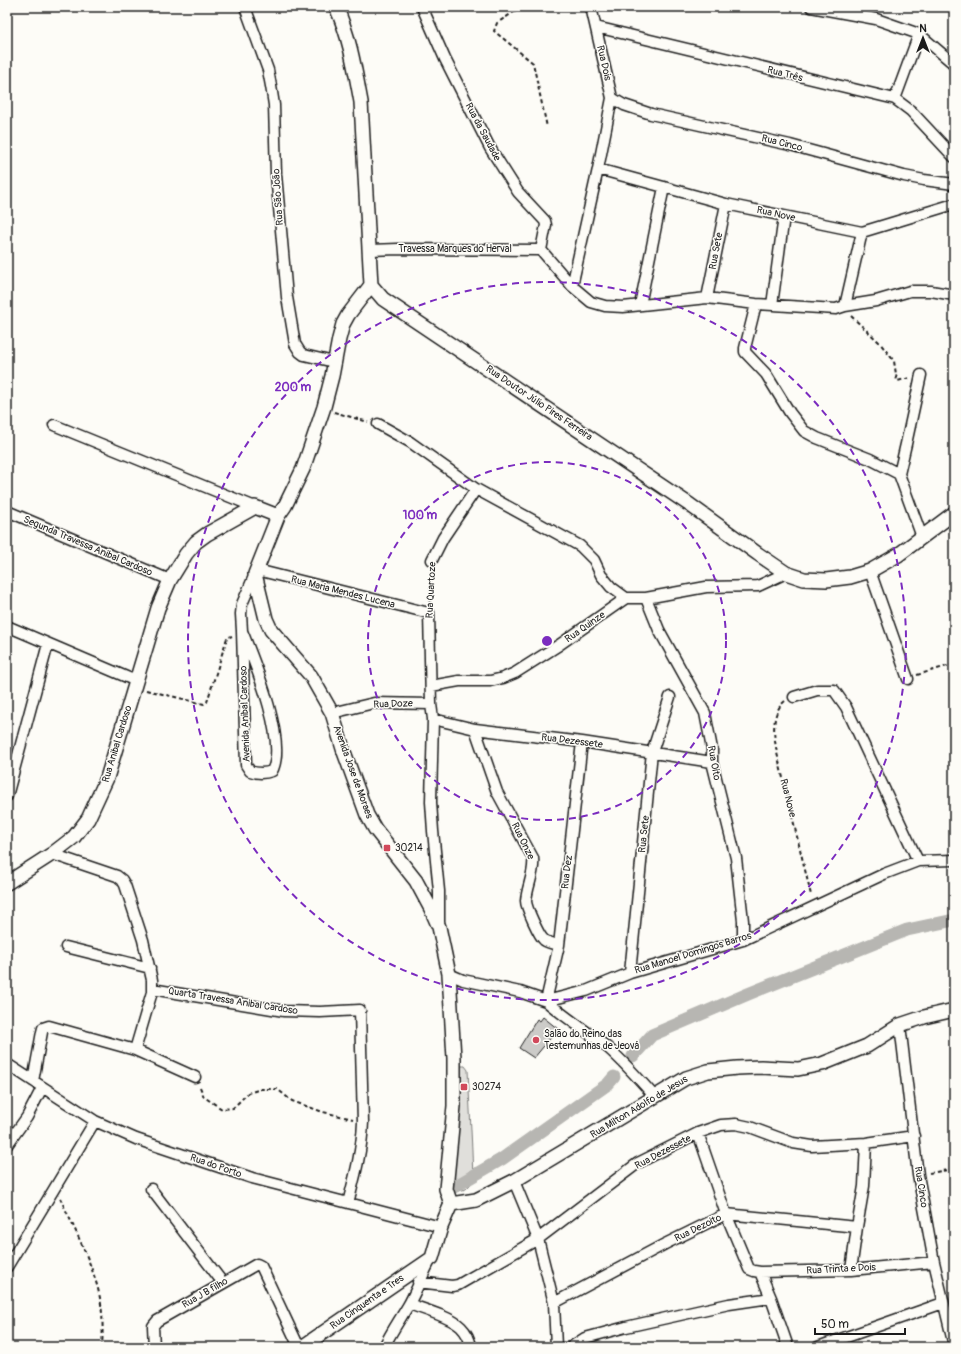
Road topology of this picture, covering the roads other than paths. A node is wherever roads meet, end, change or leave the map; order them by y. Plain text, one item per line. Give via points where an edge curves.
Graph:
1 (245, 7) edge
2 (336, 7) edge
3 (422, 7) edge
4 (591, 7) edge
5 (811, 7) edge
6 (342, 14) edge
7 (596, 27) junction
8 (919, 34) junction
9 (954, 64) edge
10 (612, 98) junction
11 (895, 99) junction
12 (954, 156) edge
13 (598, 169) junction
14 (954, 184) edge
15 (664, 187) junction
16 (726, 204) junction
17 (954, 204) edge
18 (784, 216) junction
19 (862, 232) junction
20 (370, 250) junction
21 (541, 250) junction
22 (371, 284) junction
23 (572, 286) junction
24 (954, 295) edge
25 (707, 298) junction
26 (756, 304) junction
27 (640, 305) junction
28 (772, 305) junction
29 (844, 306) junction
30 (334, 362) junction
31 (921, 375) road end
32 (378, 424) road end
33 (54, 425) dead end
34 (898, 474) junction
35 (476, 489) junction
36 (255, 507) junction
37 (7, 511) edge
38 (954, 513) edge
39 (278, 516) junction
40 (922, 537) junction
41 (432, 560) road end
42 (870, 571) junction
43 (256, 572) junction
44 (786, 573) junction
45 (170, 580) junction
46 (626, 598) junction
47 (646, 598) junction
48 (429, 613) joint
49 (7, 626) edge
50 (242, 631) junction
51 (48, 644) junction
52 (908, 679) road end
53 (136, 681) junction
54 (431, 686) junction
55 (794, 696) road end
56 (670, 697) dead end
57 (431, 704) junction
58 (332, 713) junction
59 (433, 719) junction
60 (475, 729) junction
61 (582, 742) junction
62 (652, 752) junction
63 (712, 762) junction
64 (7, 796) edge
65 (52, 854) junction
66 (954, 860) edge
67 (918, 861) junction
68 (7, 882) edge
69 (439, 927) junction
70 (743, 940) junction
71 (559, 945) junction
72 (66, 947) dead end
73 (150, 968) junction
74 (630, 973) junction
75 (449, 974) junction
76 (152, 989) junction
77 (546, 1001) junction
78 (954, 1010) edge
79 (900, 1025) junction
80 (135, 1050) junction
81 (7, 1064) edge
82 (195, 1077) road end
83 (32, 1081) junction
84 (42, 1088) junction
85 (655, 1097) junction
86 (95, 1121) junction
87 (698, 1133) junction
88 (914, 1136) junction
89 (866, 1143) junction
90 (7, 1146) edge
91 (514, 1181) junction
92 (151, 1189) dead end
93 (348, 1203) junction
94 (451, 1204) junction
95 (726, 1214) junction
96 (441, 1227) junction
97 (857, 1227) junction
98 (538, 1239) junction
99 (432, 1258) junction
100 (934, 1262) junction
101 (7, 1266) edge
102 (851, 1270) junction
103 (760, 1272) junction
104 (418, 1282) junction
105 (223, 1283) junction
106 (771, 1298) junction
107 (554, 1303) junction
108 (943, 1303) junction
109 (409, 1304) junction
110 (954, 1346) edge
111 (154, 1347) edge
112 (299, 1347) edge
113 (302, 1347) edge
114 (384, 1347) edge
115 (471, 1347) edge
116 (556, 1347) edge
117 (572, 1347) edge
118 (788, 1347) edge
119 (818, 1347) edge

1 - 30 street, Rua São João via 268,70 274,105 276,174 286,297 295,344 304,355
2 - 6 street
3 - 21 street, Rua da Saudade via 445,60 490,148 518,192 545,221
4 - 7 street
5 - 8 street via 876,19
6 - 20 street via 361,102
7 - 10 street, Rua Dois
7 - 11 street, Rua Três
8 - 9 street
8 - 11 street
10 - 13 street
10 - 14 street, Rua Cinco via 651,114 790,145 904,176
11 - 12 street, Rua Três
13 - 15 street, Rua Nove
13 - 23 street
15 - 16 street, Rua Nove
15 - 27 street
16 - 18 street, Rua Nove
16 - 25 street, Rua Sete
17 - 19 street, Rua Nove
18 - 19 street, Rua Nove
18 - 28 street
19 - 29 street
20 - 21 street, Travessa Marques do Herval
20 - 22 street
21 - 23 street
22 - 30 street via 343,324
22 - 44 street, Rua Doutor Júlio Pires Ferreira via 383,299 690,505
23 - 27 street via 591,302 605,306
24 - 29 street via 910,292
25 - 26 street
25 - 27 street
26 - 28 street
26 - 34 street via 745,352 766,374 804,431
28 - 29 street via 836,309
30 - 39 street via 324,407 303,470
31 - 34 street
32 - 35 street via 410,442
33 - 36 street
34 - 40 street
35 - 41 street, Rua Quartoze via 442,538
35 - 46 street via 580,546 611,587
36 - 39 street
36 - 45 street via 196,542
37 - 45 street, Segunda Travessa Anibal Cardoso
38 - 40 street, Rua Doutor Júlio Pires Ferreira
39 - 43 street
40 - 42 street, Rua Doutor Júlio Pires Ferreira
42 - 44 street, Rua Doutor Júlio Pires Ferreira via 826,580 804,579
42 - 52 street
43 - 48 street, Rua Maria Mendes Lucena
43 - 50 street, Avenida Anibal Cardoso via 242,604
43 - 58 street, Avenida Jose de Moraes via 266,619 271,630 311,676
44 - 47 street via 758,586 706,587
45 - 53 street, Rua Anibal Cardoso via 158,608
46 - 47 street
46 - 54 street, Rua Quinze via 515,673 490,681 459,681
47 - 63 street, Rua Oito via 659,630 705,713
48 - 54 street, Rua Quartoze
49 - 51 street
50 - 50 street, Avenida Anibal Cardoso via 246,765 250,771 266,774 272,771 274,766 276,744 266,693
51 - 53 street
51 - 64 street
53 - 65 street, Rua Anibal Cardoso via 99,797 88,819 74,837
54 - 57 street, Rua Quartoze
55 - 67 street via 816,690 834,690 838,694
56 - 62 street, Rua Sete
57 - 58 street, Rua Doze via 374,704
57 - 59 street, Rua Quartoze
58 - 69 street, Avenida Jose de Moraes via 367,815 416,882
59 - 60 street, Rua Dezessete
59 - 69 street, Rua Quartoze via 431,802 439,891
60 - 61 street, Rua Dezessete
60 - 71 street, Rua Onze via 498,792 533,858 527,907 542,937 549,943
61 - 62 street, Rua Dezessete
61 - 71 street, Rua Dez
62 - 63 street, Rua Dezessete
62 - 74 street, Rua Sete
63 - 70 street, Rua Oito via 736,858
65 - 68 street, Rua Anibal Cardoso
65 - 73 street via 117,876 122,880
66 - 67 street, Rua Manoel Domingos Barros
67 - 70 street, Rua Manoel Domingos Barros via 884,874
69 - 75 street, Avenida Jose de Moraes
70 - 74 street, Rua Manoel Domingos Barros
71 - 77 street, Rua Dez
72 - 73 street
73 - 76 street
74 - 77 street, Rua Manoel Domingos Barros via 586,991
75 - 77 street via 463,980 520,992
75 - 94 street, Avenida Jose de Moraes via 454,1106 446,1190
76 - 80 street
76 - 93 street, Quarta Travessa Anibal Cardoso via 284,1011 360,1010 363,1138
77 - 85 street via 608,1048 633,1071
78 - 79 street, Rua Milton Adolfo de Jesus
79 - 85 street, Rua Milton Adolfo de Jesus via 867,1046 822,1064 798,1069 761,1067 708,1071 686,1078
79 - 88 street, Rua Cinco
80 - 82 street
80 - 83 street via 49,1026 43,1028
81 - 83 street, Rua do Porto
83 - 84 street, Rua do Porto
84 - 86 street, Rua do Porto
84 - 90 street via 27,1117
85 - 91 street, Rua Milton Adolfo de Jesus
86 - 93 street, Rua do Porto via 136,1139 252,1178
86 - 101 street
87 - 89 street, Rua Dezessete via 721,1125 736,1124 802,1145
87 - 95 street
87 - 98 street, Rua Dezessete via 638,1163
88 - 89 street, Rua Dezessete
88 - 100 street, Rua Cinco via 918,1175
89 - 97 street via 864,1186
91 - 94 street, Rua Milton Adolfo de Jesus via 476,1200
91 - 98 street
92 - 105 street
93 - 96 street, Rua do Porto
94 - 96 street
95 - 97 street, Rua Dezoito
95 - 103 street, Rua Trinta e Dois via 749,1269
95 - 107 street, Rua Dezoito
96 - 99 street
97 - 102 street
98 - 104 street, Rua Dezessete via 458,1284 452,1286
98 - 107 street
99 - 104 street
99 - 113 street, Rua Cinquenta e Tres
100 - 102 street, Rua Trinta e Dois
100 - 108 street, Rua Cinco
102 - 103 street, Rua Trinta e Dois
103 - 106 street
104 - 109 street
105 - 111 street, Rua J B filho via 157,1321 153,1326
105 - 112 street, Rua J B filho via 259,1264
106 - 117 street via 729,1304 626,1327 585,1338
106 - 118 street
107 - 116 street
108 - 110 street, Rua Cinco
108 - 119 street
109 - 114 street
109 - 115 street via 462,1328

